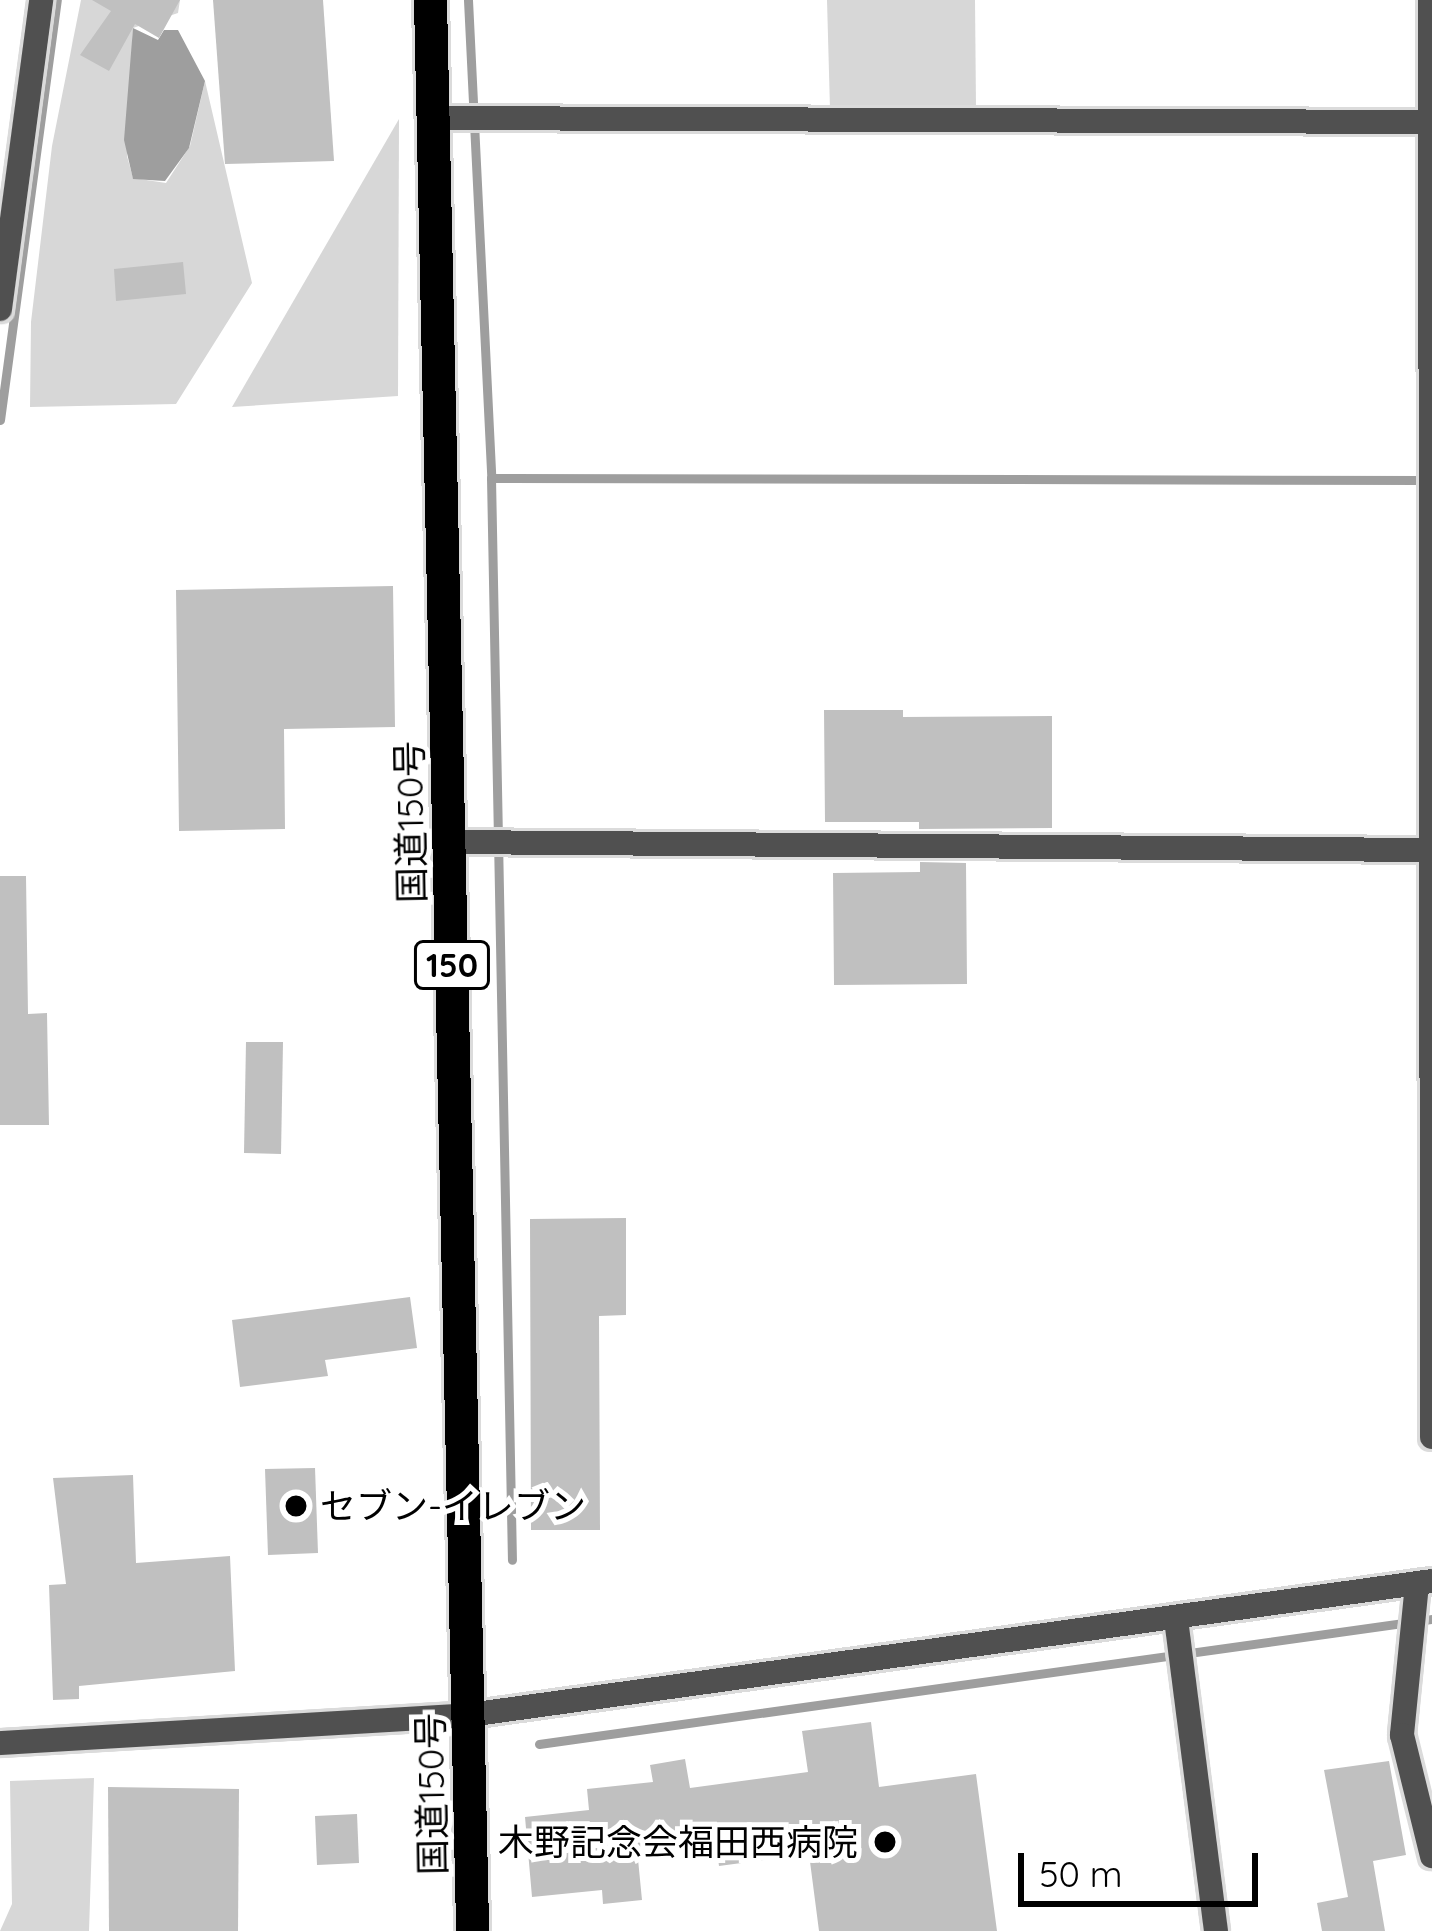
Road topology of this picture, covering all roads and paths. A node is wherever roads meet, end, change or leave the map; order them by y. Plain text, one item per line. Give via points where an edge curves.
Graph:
1 (41, 0) edge
2 (430, 0) edge
3 (1430, 0) edge
4 (433, 118) junction
5 (1431, 122) edge
6 (0, 309) edge
7 (1430, 480) edge
8 (449, 842) junction
9 (1431, 850) edge
10 (1432, 1437) edge
11 (1424, 1582) edge
12 (1176, 1618) junction
13 (469, 1715) junction
14 (0, 1742) edge
15 (1432, 1856) edge
16 (472, 1931) edge
17 (1216, 1931) edge

1 - 6 street
2 - 4 highway, 国道150号 / 150
3 - 5 street
4 - 5 street
4 - 8 highway, 国道150号 / 150
5 - 7 street
7 - 9 street
8 - 9 street
8 - 13 highway, 国道150号 / 150
9 - 10 street
11 - 12 street
11 - 15 street via 1402,1735
12 - 13 street
12 - 17 street
13 - 14 street
13 - 16 highway, 国道150号 / 150

